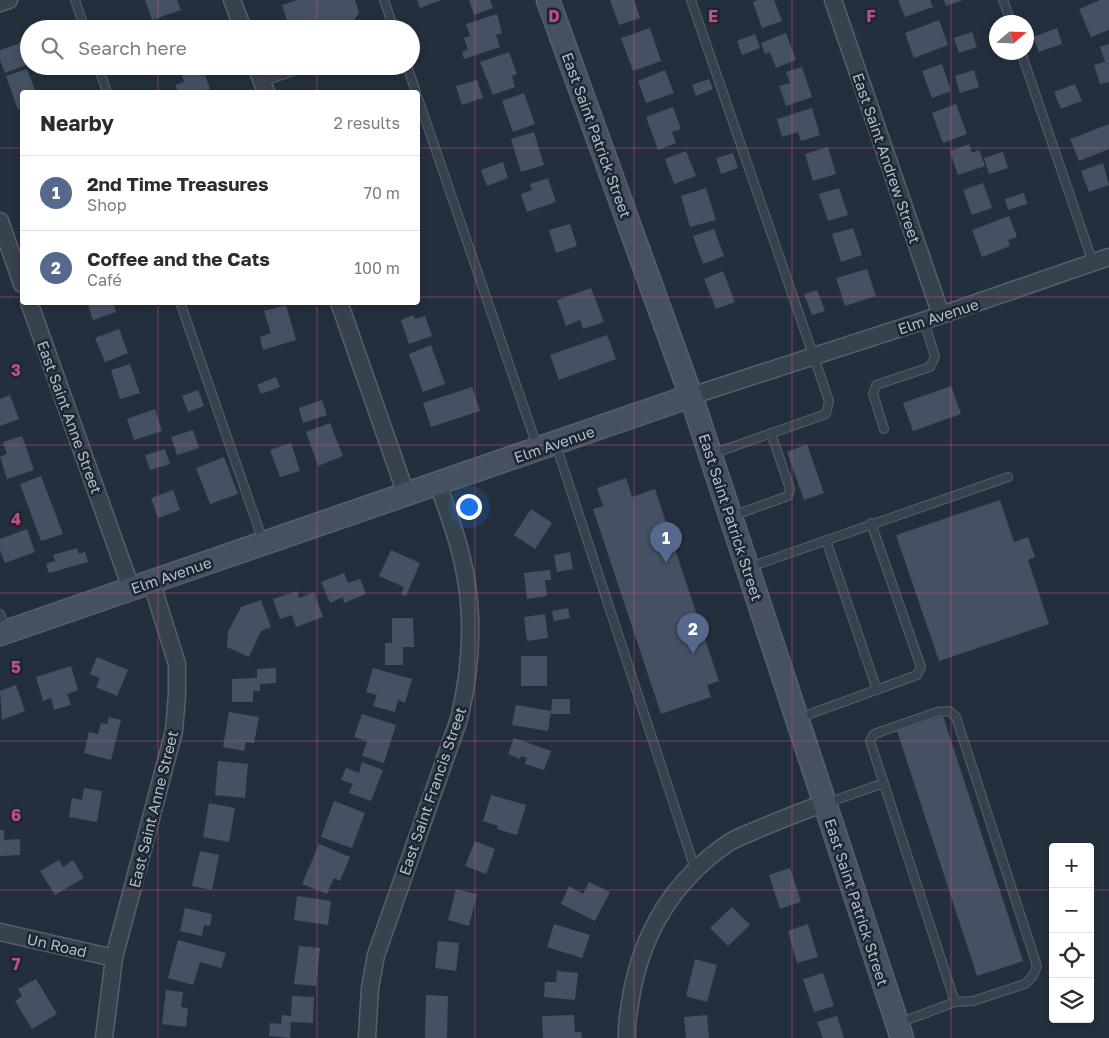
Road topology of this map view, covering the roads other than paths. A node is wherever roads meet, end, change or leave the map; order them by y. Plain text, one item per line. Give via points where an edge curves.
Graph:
1 (9, 0) edge
2 (75, 0) edge
3 (232, 0) edge
4 (384, 0) edge
5 (548, 0) edge
6 (691, 0) edge
7 (833, 0) edge
8 (1003, 0) edge
9 (0, 3) edge
10 (1008, 15) edge
11 (82, 20) edge
12 (240, 20) edge
13 (391, 20) edge
14 (1024, 60) edge
15 (101, 75) edge
16 (259, 75) edge
17 (289, 75) edge
18 (410, 75) edge
19 (264, 87) edge
20 (106, 90) edge
21 (414, 90) edge
22 (420, 106) edge
23 (0, 221) edge
24 (1109, 257) edge
25 (1093, 263) junction
26 (20, 278) edge
27 (30, 305) edge
28 (181, 305) edge
29 (340, 305) edge
30 (941, 315) junction
31 (924, 321) junction
32 (815, 356) junction
33 (692, 396) junction
34 (884, 430) dead end
35 (771, 433) junction
36 (547, 446) junction
37 (710, 454) junction
38 (1008, 477) dead end
39 (438, 484) junction
40 (406, 494) junction
41 (731, 516) junction
42 (871, 524) junction
43 (826, 540) junction
44 (264, 543) junction
45 (748, 568) junction
46 (141, 585) junction
47 (2, 626) edge
48 (877, 690) junction
49 (797, 719) junction
50 (884, 783) junction
51 (825, 804) junction
52 (695, 869) junction
53 (0, 932) edge
54 (114, 958) junction
55 (955, 1002) junction
56 (900, 1031) edge
57 (104, 1038) edge
58 (367, 1038) edge
59 (627, 1038) edge

1 - 9 street
2 - 11 lane
3 - 12 street
4 - 13 lane
5 - 33 main road, East Saint Patrick Street
6 - 32 lane
7 - 30 street, East Saint Andrew Street
8 - 10 lane
14 - 25 lane
15 - 20 lane
16 - 19 street
17 - 19 lane
18 - 21 lane
22 - 36 lane
23 - 26 street
24 - 25 street, Elm Avenue
25 - 30 street, Elm Avenue
27 - 46 street, East Saint Anne Street
28 - 44 lane
29 - 40 street
30 - 31 street, Elm Avenue
31 - 32 street, Elm Avenue
31 - 34 lane via 935,357 930,367 876,385 872,394
32 - 33 street, Elm Avenue
32 - 35 lane via 829,401 826,414
33 - 36 main road, Elm Avenue
33 - 37 main road, East Saint Patrick Street
35 - 37 lane
35 - 41 lane via 790,489 788,496
36 - 39 main road, Elm Avenue
36 - 52 lane
37 - 41 main road, East Saint Patrick Street
38 - 42 lane
39 - 40 main road, Elm Avenue
39 - 58 street, East Saint Francis Street via 466,579 470,619 466,690 459,719 376,955
40 - 44 main road, Elm Avenue
41 - 45 main road, East Saint Patrick Street
42 - 43 lane
42 - 48 lane via 921,667 916,674
43 - 45 lane
43 - 48 lane
44 - 46 main road, Elm Avenue
45 - 49 main road, East Saint Patrick Street
46 - 47 main road, Elm Avenue
46 - 54 street, East Saint Anne Street via 177,664 178,695 174,731
48 - 49 lane
49 - 51 main road, East Saint Patrick Street
50 - 51 lane
50 - 55 lane
50 - 55 lane via 870,741 874,734 937,712 949,711 956,717 1037,966 1025,984 973,1001
51 - 52 street via 787,816 728,843
51 - 56 main road, East Saint Patrick Street
52 - 59 street via 666,903 648,935 635,976 626,1026
53 - 54 street, Un Road
54 - 57 street, East Saint Anne Street
55 - 56 lane

